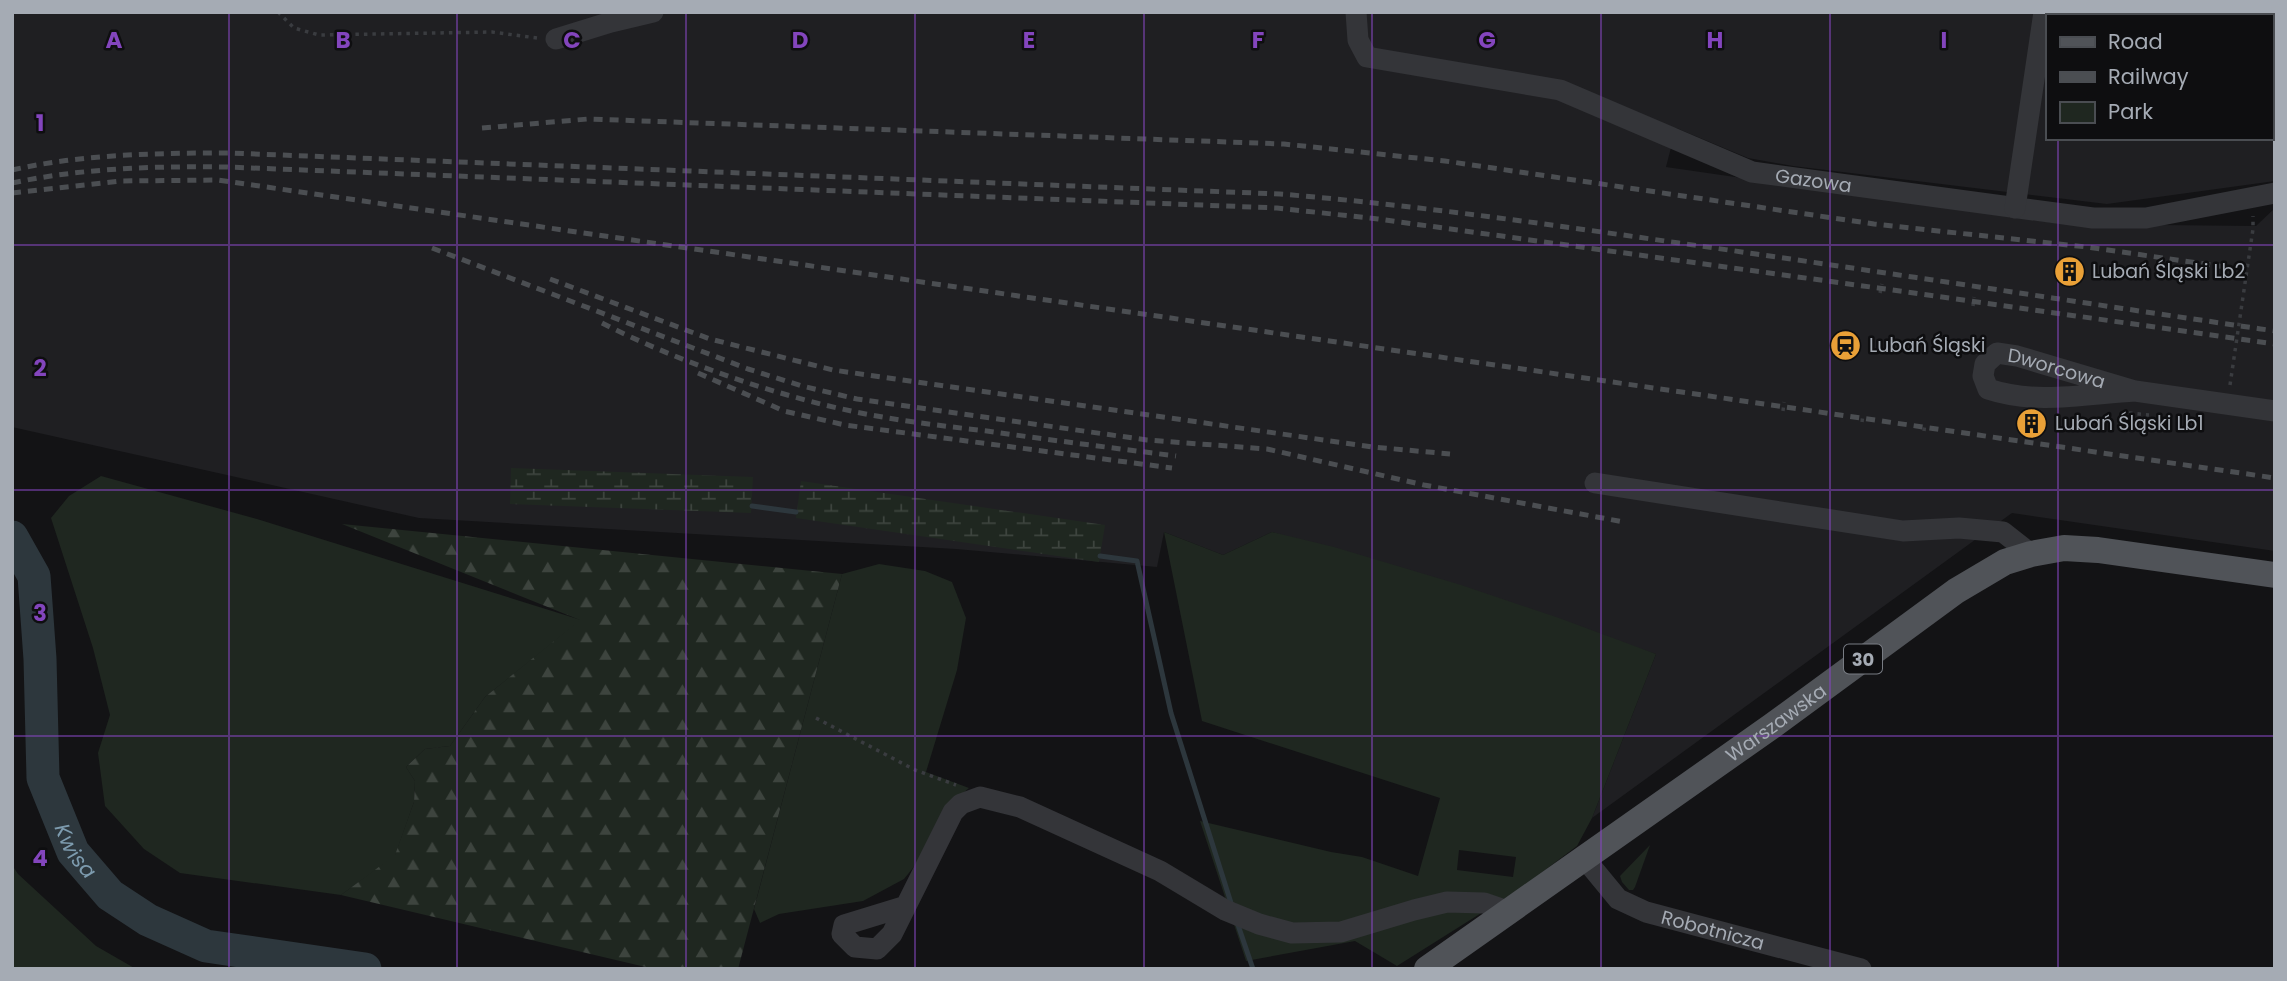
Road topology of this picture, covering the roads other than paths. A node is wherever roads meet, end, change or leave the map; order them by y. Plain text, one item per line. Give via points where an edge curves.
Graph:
1 (653, 12) edge
2 (1356, 12) edge
3 (2044, 12) edge
4 (556, 39) road end
5 (2275, 193) edge
6 (2015, 208) junction
7 (2135, 391) junction
8 (2275, 411) edge
9 (1595, 483) dead end
10 (2031, 554) junction
11 (2275, 575) edge
12 (1585, 859) junction
13 (906, 906) dead end
14 (1505, 915) junction
15 (1427, 969) edge
16 (1861, 969) edge

1 - 4 street
2 - 6 street, Gazowa via 1358,40 1367,57 1560,90 1752,172
3 - 6 street
5 - 6 street, Gazowa via 2146,218 2093,218
7 - 7 street, Dworcowa via 2046,398 2008,395 1989,389 1983,376 1985,364 1997,354
7 - 8 street, Dworcowa
9 - 10 street via 1903,531 1959,528 2003,532
10 - 11 main road, Warszawska / 30 via 2064,548 2098,550
10 - 12 main road, Warszawska / 30 via 2005,562 1956,591
12 - 14 main road, Warszawska / 30
12 - 16 street, Robotnicza via 1618,899 1646,912
13 - 14 street via 954,812 970,799 991,798 1039,814 1160,872 1225,910 1282,931 1341,932 1447,902 1484,903
14 - 15 main road, Warszawska / 30

